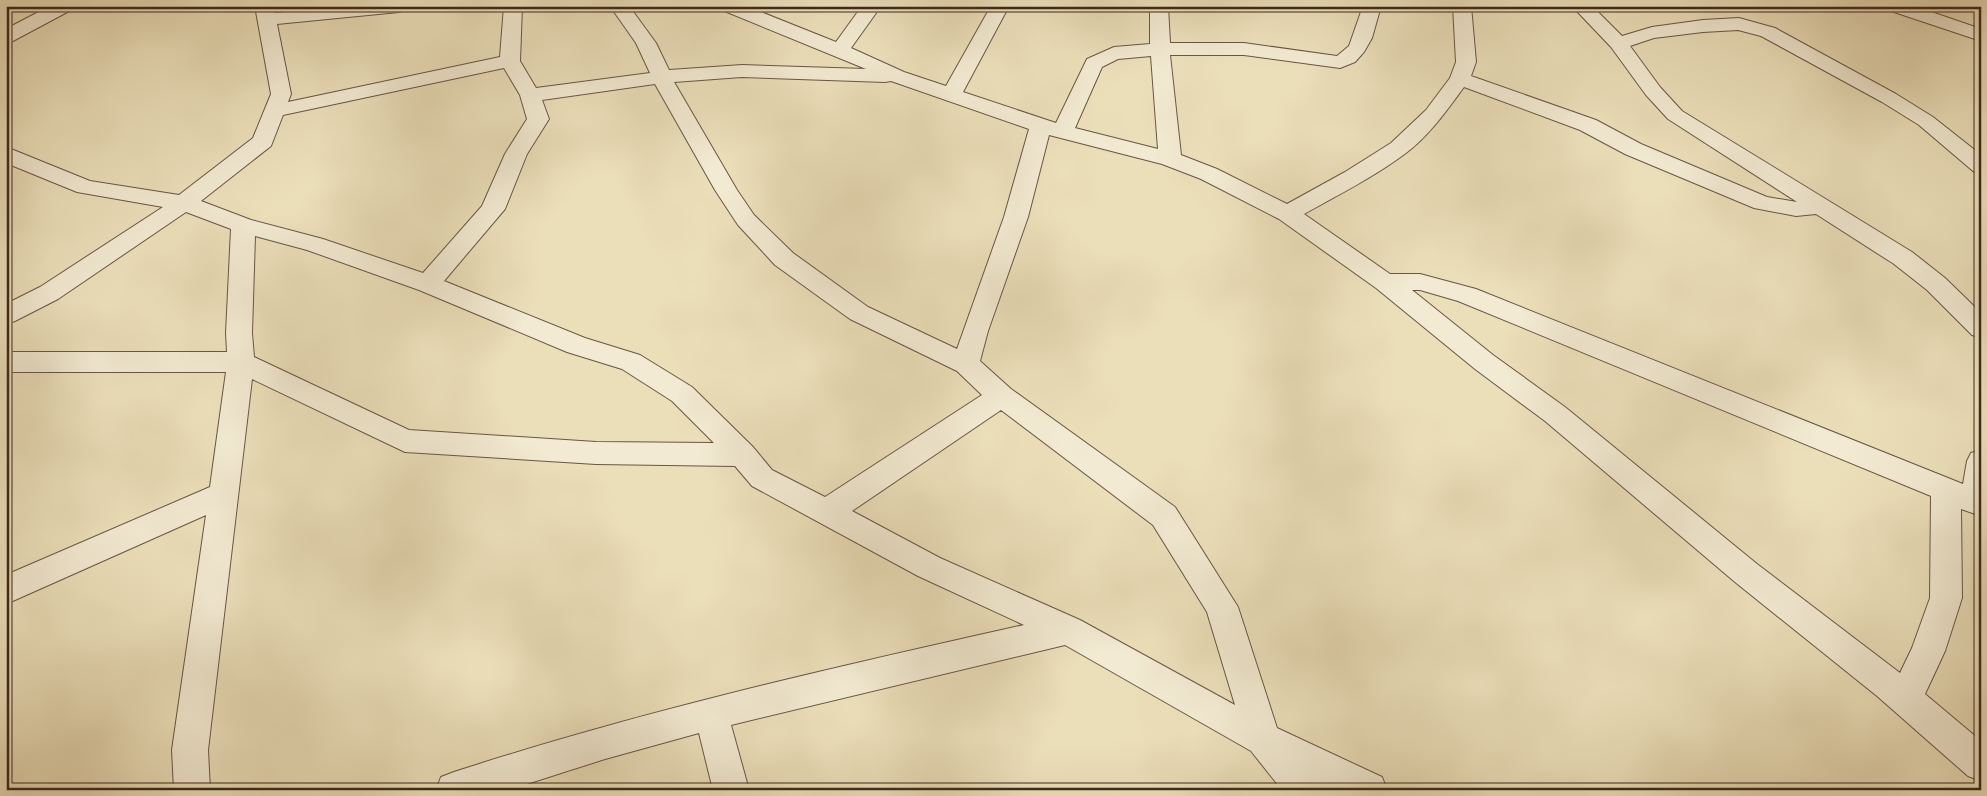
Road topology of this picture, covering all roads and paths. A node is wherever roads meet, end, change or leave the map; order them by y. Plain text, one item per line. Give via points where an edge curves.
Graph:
1 (64, 6) edge
2 (399, 6) edge
3 (513, 6) edge
4 (619, 6) edge
5 (872, 6) edge
6 (1000, 6) edge
7 (1159, 6) edge
8 (1372, 6) edge
9 (1462, 6) edge
10 (1581, 6) edge
11 (1895, 6) edge
12 (742, 8) edge
13 (265, 13) edge
14 (1981, 35) edge
15 (6, 37) edge
16 (1618, 43) junction
17 (1159, 49) junction
18 (840, 50) junction
19 (510, 61) junction
20 (897, 76) junction
21 (662, 78) junction
22 (1460, 79) junction
23 (530, 95) junction
24 (951, 95) junction
25 (274, 111) junction
26 (1052, 129) junction
27 (6, 154) edge
28 (1170, 159) junction
29 (1981, 166) edge
30 (184, 202) junction
31 (1819, 206) junction
32 (1287, 214) junction
33 (243, 225) junction
34 (1385, 282) junction
35 (428, 284) junction
36 (6, 315) edge
37 (1981, 329) edge
38 (6, 362) edge
39 (242, 362) junction
40 (966, 364) junction
41 (1001, 396) junction
42 (743, 455) junction
43 (1981, 461) edge
44 (1946, 489) junction
45 (224, 494) junction
46 (1978, 502) edge
47 (827, 512) junction
48 (6, 590) edge
49 (1068, 630) junction
50 (1905, 700) junction
51 (710, 712) junction
52 (1263, 739) junction
53 (1981, 764) edge
54 (192, 790) edge
55 (454, 790) edge
56 (731, 790) edge
57 (1306, 790) edge
58 (1369, 790) edge

1 - 15 street
2 - 13 street
3 - 19 street
4 - 21 street via 646,43
5 - 18 street
6 - 24 street
7 - 17 street
8 - 17 street via 1362,42 1353,54 1340,62 1244,49
9 - 22 street via 1466,62
10 - 16 street
11 - 14 street
12 - 18 street
13 - 25 street via 282,94
16 - 29 street via 1652,33 1703,26 1739,24 1768,32 1904,107
16 - 31 street via 1653,91 1675,114
17 - 26 street via 1114,53 1094,63
17 - 28 street
18 - 20 street
19 - 23 street
19 - 25 street
20 - 21 street via 742,71
20 - 24 street
21 - 23 street
21 - 40 street via 746,220 784,260 859,313
22 - 31 street via 1588,125 1633,148 1762,203 1796,209
22 - 32 street via 1433,114 1398,148
23 - 35 street via 538,119 516,154 493,209
24 - 26 street
25 - 30 street via 263,142
26 - 28 street
26 - 40 street via 1016,217
27 - 30 street via 85,187
28 - 32 street via 1209,174
30 - 33 street
30 - 36 street via 49,293
31 - 37 street via 1919,270
32 - 34 street
33 - 35 street via 315,244
33 - 39 street via 238,333
34 - 44 street via 1420,282 1466,295
34 - 50 street via 1555,414
35 - 42 street via 576,345 631,362 682,394
38 - 39 street
39 - 42 street via 405,441 596,452
39 - 45 street
40 - 41 street
41 - 47 street
41 - 52 street via 1164,516 1222,607
42 - 47 street via 762,478
43 - 46 street
44 - 46 street
44 - 50 street via 1946,598 1928,651
45 - 48 street
45 - 54 street via 190,750
47 - 49 street via 929,567
49 - 51 street
49 - 52 street
50 - 53 street
51 - 55 street via 532,763
51 - 56 street
52 - 57 street
52 - 58 street

